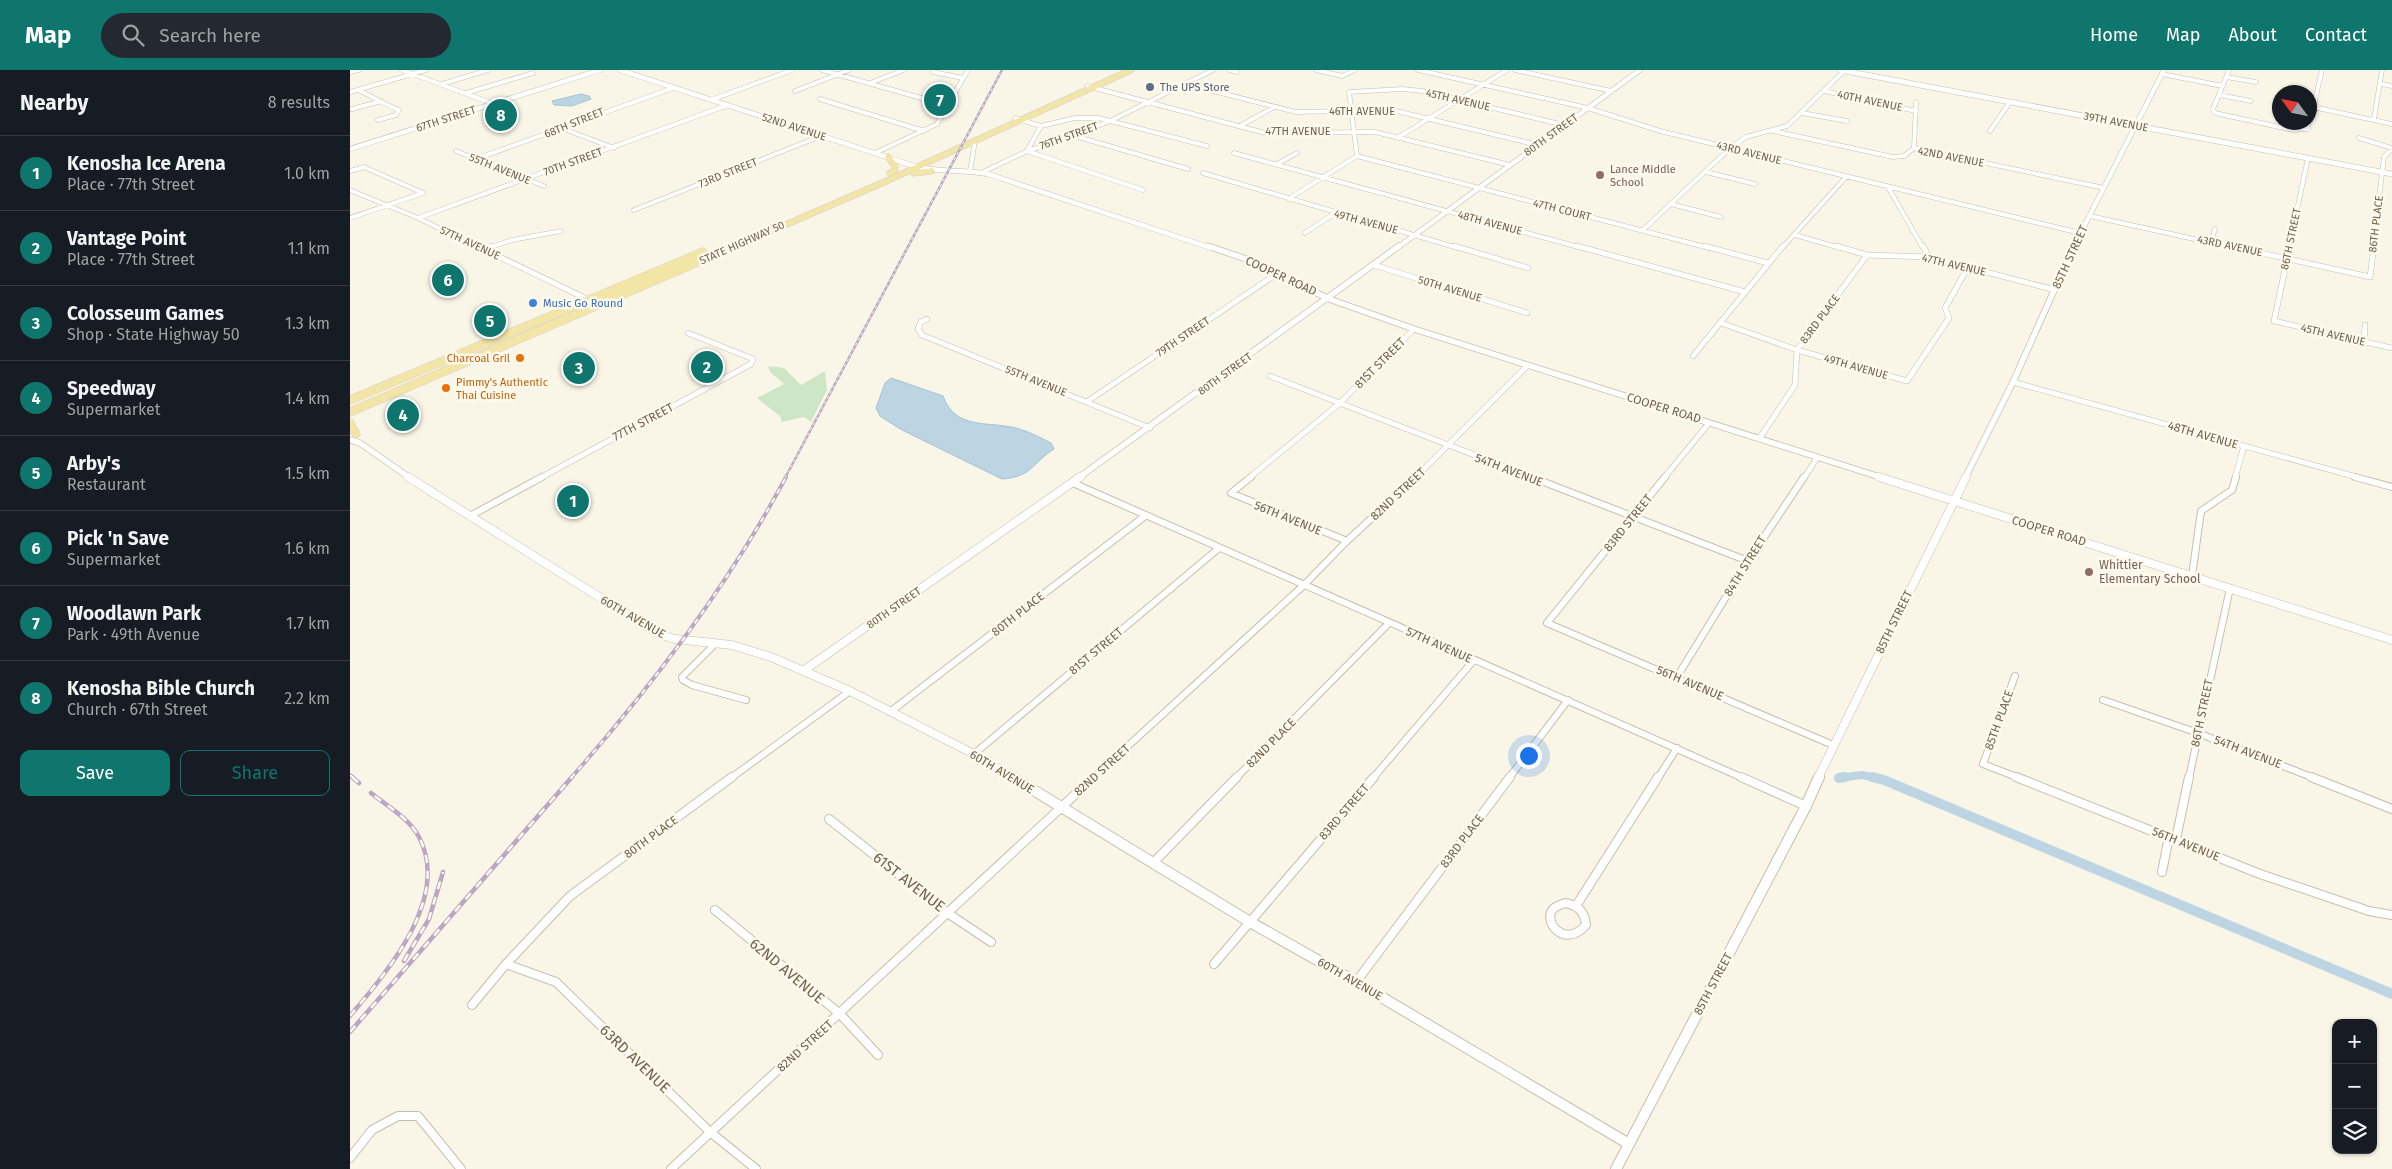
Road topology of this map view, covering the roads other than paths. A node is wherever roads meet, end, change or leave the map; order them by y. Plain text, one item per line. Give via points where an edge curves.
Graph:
1 (358, 70) edge
2 (402, 70) edge
3 (426, 70) edge
4 (488, 70) edge
5 (600, 70) edge
6 (620, 70) edge
7 (792, 70) edge
8 (822, 70) edge
9 (849, 70) edge
10 (904, 70) edge
11 (968, 70) edge
12 (1121, 70) edge
13 (1131, 70) edge
14 (1213, 70) edge
15 (1229, 70) edge
16 (1316, 70) edge
17 (1355, 70) edge
18 (1418, 70) edge
19 (1507, 70) edge
20 (1515, 70) edge
21 (1628, 70) edge
22 (1842, 70) edge
23 (2229, 70) edge
24 (2322, 70) edge
25 (2382, 70) edge
26 (1639, 71) edge
27 (350, 72) edge
28 (934, 72) dead end
29 (1237, 72) dead end
30 (2163, 72) edge
31 (533, 73) dead end
32 (412, 74) junction
33 (838, 74) junction
34 (2226, 77) junction
35 (964, 78) junction
36 (2256, 82) dead end
37 (869, 83) junction
38 (442, 84) junction
39 (1185, 84) junction
40 (2381, 84) junction
41 (1483, 85) junction
42 (1087, 86) junction
43 (2223, 86) junction
44 (2392, 86) edge
45 (673, 88) junction
46 (1094, 88) junction
47 (358, 90) junction
48 (795, 91) dead end
49 (1611, 91) junction
50 (1824, 91) junction
51 (2317, 91) edge
52 (350, 92) edge
53 (466, 94) junction
54 (2219, 95) junction
55 (820, 99) dead end
56 (711, 100) junction
57 (1459, 100) junction
58 (2251, 101) dead end
59 (378, 102) junction
60 (1149, 102) junction
61 (1916, 102) dead end
62 (2010, 102) junction
63 (494, 104) junction
64 (728, 105) junction
65 (946, 105) junction
66 (1274, 107) junction
67 (1588, 108) junction
68 (352, 109) dead end
69 (2317, 109) edge
70 (1351, 110) junction
71 (1916, 111) junction
72 (1802, 113) junction
73 (1016, 118) junction
74 (1430, 118) junction
75 (2374, 119) junction
76 (378, 120) dead end
77 (1022, 120) junction
78 (1112, 120) junction
79 (1847, 121) dead end
80 (2272, 124) edge
81 (2392, 124) edge
82 (1564, 125) junction
83 (1041, 126) junction
84 (1240, 126) junction
85 (2136, 126) junction
86 (564, 129) junction
87 (1771, 130) junction
88 (924, 131) junction
89 (1355, 131) junction
90 (1990, 131) dead end
91 (821, 136) junction
92 (1075, 136) junction
93 (1399, 137) junction
94 (2359, 138) dead end
95 (975, 141) junction
96 (1538, 145) junction
97 (1207, 146) dead end
98 (614, 148) junction
99 (1914, 148) junction
100 (350, 149) edge
101 (1729, 149) junction
102 (2392, 149) edge
103 (456, 151) dead end
104 (1027, 151) junction
105 (875, 153) junction
106 (1234, 153) dead end
107 (1297, 153) dead end
108 (1357, 156) junction
109 (888, 158) junction
110 (2308, 158) junction
111 (476, 159) junction
112 (1277, 164) junction
113 (1510, 165) junction
114 (914, 166) junction
115 (1188, 169) dead end
116 (350, 171) edge
117 (932, 171) junction
118 (970, 171) junction
119 (983, 172) junction
120 (1706, 172) junction
121 (2382, 172) junction
122 (1203, 173) dead end
123 (2392, 174) edge
124 (892, 176) junction
125 (1846, 176) junction
126 (1323, 177) junction
127 (526, 179) junction
128 (1755, 184) dead end
129 (544, 186) dead end
130 (1888, 187) junction
131 (1479, 188) junction
132 (2104, 188) junction
133 (865, 190) junction
134 (1143, 190) dead end
135 (351, 192) edge
136 (1288, 199) junction
137 (1671, 204) junction
138 (386, 206) junction
139 (812, 206) junction
140 (634, 210) dead end
141 (1448, 211) junction
142 (1335, 213) junction
143 (2090, 216) junction
144 (1721, 217) dead end
145 (350, 218) edge
146 (418, 218) junction
147 (782, 226) junction
148 (2215, 229) dead end
149 (1643, 230) junction
150 (561, 231) dead end
151 (1305, 233) dead end
152 (2080, 233) junction
153 (1415, 235) junction
154 (1794, 235) junction
155 (2211, 242) junction
156 (484, 249) junction
157 (1868, 255) junction
158 (1929, 257) junction
159 (2286, 258) junction
160 (1768, 263) junction
161 (677, 264) junction
162 (1374, 265) junction
163 (1968, 267) junction
164 (1528, 268) dead end
165 (1278, 273) junction
166 (2370, 277) joint
167 (2055, 290) junction
168 (1745, 292) junction
169 (1329, 299) junction
170 (589, 300) junction
171 (604, 303) junction
172 (1527, 313) dead end
173 (927, 319) dead end
174 (2274, 321) joint
175 (1721, 323) junction
176 (2365, 324) dead end
177 (1414, 329) junction
178 (688, 333) dead end
179 (2364, 343) junction
180 (498, 348) junction
181 (2392, 348) edge
182 (1797, 350) junction
183 (462, 354) junction
184 (1693, 356) dead end
185 (1528, 366) junction
186 (1270, 376) dead end
187 (2013, 382) junction
188 (350, 399) edge
189 (1088, 401) junction
190 (1340, 403) junction
191 (365, 405) junction
192 (350, 406) edge
193 (350, 412) edge
194 (350, 416) edge
195 (350, 423) edge
196 (1709, 423) junction
197 (1150, 428) junction
198 (352, 435) edge
199 (1759, 439) junction
200 (2244, 446) junction
201 (1448, 447) junction
202 (1818, 458) junction
203 (1073, 483) junction
204 (2392, 487) edge
205 (1231, 493) joint
206 (1954, 501) junction
207 (470, 516) junction
208 (1145, 516) junction
209 (1633, 518) junction
210 (1346, 541) junction
211 (1218, 548) junction
212 (1748, 561) junction
213 (2192, 576) junction
214 (1304, 585) junction
215 (2230, 588) junction
216 (1389, 622) junction
217 (1547, 623) joint
218 (2392, 640) edge
219 (716, 643) junction
220 (1474, 660) junction
221 (803, 671) junction
222 (2016, 676) dead end
223 (1677, 677) junction
224 (850, 691) junction
225 (746, 700) dead end
226 (1568, 700) junction
227 (2103, 700) dead end
228 (890, 712) junction
229 (2198, 733) junction
230 (1833, 745) junction
231 (1677, 748) junction
232 (974, 754) junction
233 (1983, 764) joint
234 (1806, 806) junction
235 (1062, 807) junction
236 (2392, 809) edge
237 (829, 819) dead end
238 (2173, 838) junction
239 (1153, 863) junction
240 (2162, 872) dead end
241 (1576, 906) junction
242 (715, 910) dead end
243 (946, 912) junction
244 (2392, 915) edge
245 (1250, 922) junction
246 (991, 942) dead end
247 (506, 964) junction
248 (1214, 964) dead end
249 (1356, 982) junction
250 (472, 1005) dead end
251 (840, 1014) junction
252 (878, 1055) dead end
253 (710, 1132) junction
254 (1628, 1144) junction
255 (350, 1158) edge
256 (461, 1169) edge
257 (670, 1169) edge
258 (756, 1169) edge
259 (1616, 1169) edge

1 - 27 street
2 - 32 street
3 - 32 street
4 - 38 street
5 - 63 street, 67TH STREET
6 - 45 street, 52ND AVENUE
7 - 56 street
8 - 33 street
9 - 33 street
10 - 37 street
11 - 35 street
12 - 42 main road
13 - 46 main road, STATE HIGHWAY 50
14 - 39 street, 76TH STREET
15 - 29 street
16 - 17 street via 1342,76
18 - 41 street, 43RD AVENUE
19 - 41 street
20 - 49 street
21 - 26 street
22 - 50 street
22 - 62 main road, 39TH AVENUE
23 - 34 street
24 - 51 street
25 - 40 street
26 - 49 street, 80TH STREET
28 - 35 street
30 - 43 street
30 - 85 street, 85TH STREET
31 - 53 street
32 - 38 street
32 - 47 street
33 - 37 street
33 - 48 street
34 - 36 street
34 - 43 street
35 - 65 street
37 - 65 street
38 - 53 street
39 - 60 street, 76TH STREET
39 - 66 street, 46TH AVENUE
40 - 44 street
40 - 75 street
41 - 57 street
41 - 67 street, 43RD AVENUE
42 - 46 street, 47TH AVENUE
42 - 73 main road
43 - 54 street
45 - 56 street, 52ND AVENUE
45 - 86 street, 68TH STREET via 598,113
46 - 60 street, 47TH AVENUE
46 - 77 main road, STATE HIGHWAY 50
47 - 52 street
47 - 59 street
49 - 67 street, 80TH STREET
50 - 71 street, 40TH AVENUE
50 - 72 street
53 - 63 street
54 - 58 street
54 - 80 street via 2213,109 2215,113
55 - 88 street
56 - 64 street, 52ND AVENUE
57 - 70 street, 45TH AVENUE via 1422,91 1383,88 1349,92
57 - 74 street
57 - 82 street, 45TH AVENUE
59 - 68 street
59 - 76 street via 399,112
60 - 78 street, 76TH STREET
60 - 84 street, 47TH AVENUE
61 - 71 street
62 - 85 main road, 39TH AVENUE
62 - 90 street
63 - 100 street, 67TH STREET
64 - 91 street, 52ND AVENUE
64 - 98 street, 70TH STREET
65 - 88 street via 937,124
66 - 70 street, 46TH AVENUE via 1296,112
66 - 84 street
67 - 82 street, 80TH STREET
67 - 101 street, 43RD AVENUE
69 - 75 street
70 - 74 street, 46TH AVENUE via 1392,110
70 - 89 street
71 - 99 street
72 - 79 street
72 - 87 street via 1787,126
73 - 77 street
73 - 114 main road
74 - 93 street
74 - 96 street, 46TH AVENUE
75 - 81 street
77 - 83 street
77 - 95 main road, STATE HIGHWAY 50
78 - 83 street, 76TH STREET via 1075,118
78 - 92 street, 76TH STREET
78 - 97 street
82 - 96 street, 80TH STREET
83 - 104 street, 76TH STREET
84 - 89 street, 47TH AVENUE via 1265,133
85 - 110 main road, 39TH AVENUE
85 - 132 street, 85TH STREET
86 - 98 street
86 - 111 street, 68TH STREET
87 - 99 street, 42ND AVENUE via 1893,157 1904,156
87 - 101 street via 1746,137
88 - 105 street
89 - 93 street, 47TH AVENUE
89 - 108 street
91 - 105 street, 52ND AVENUE
91 - 140 street, 73RD STREET
92 - 104 street, 76TH STREET
92 - 115 street
93 - 113 street, 47TH AVENUE
94 - 102 street
95 - 114 main road, STATE HIGHWAY 50
95 - 118 street
96 - 113 street, 80TH STREET
98 - 127 street, 70TH STREET
99 - 132 street, 42ND AVENUE
101 - 120 street
101 - 125 street, 43RD AVENUE
102 - 121 street, 86TH PLACE via 2384,157
103 - 111 street, 55TH AVENUE
104 - 119 street, 76TH STREET
104 - 134 street
105 - 109 street, 52ND AVENUE
106 - 112 street, 48TH AVENUE
107 - 112 street
108 - 126 street
108 - 131 street, 47TH COURT
109 - 114 street, 52ND AVENUE
109 - 124 main road via 895,166
110 - 121 main road, 39TH AVENUE
110 - 159 street, 86TH STREET
111 - 127 street, 55TH AVENUE
112 - 126 street, 48TH AVENUE
113 - 131 street, 80TH STREET
114 - 117 street, 52ND AVENUE
114 - 124 main road, STATE HIGHWAY 50
114 - 133 main road
116 - 138 street via 364,167 423,192
117 - 118 street, 52ND AVENUE
117 - 124 main road
118 - 119 street, COOPER ROAD
119 - 165 street, COOPER ROAD via 1207,245
120 - 128 street
120 - 137 street
121 - 123 main road, 39TH AVENUE
121 - 166 street, 86TH PLACE
122 - 136 street, 49TH AVENUE
124 - 133 main road, STATE HIGHWAY 50
124 - 139 main road, STATE HIGHWAY 50
125 - 130 street, 43RD AVENUE
125 - 154 street
126 - 136 street
126 - 141 street, 48TH AVENUE
127 - 129 street, 55TH AVENUE
127 - 146 street, 70TH STREET
130 - 152 street, 43RD AVENUE
130 - 158 street
131 - 141 street, 80TH STREET
131 - 149 street, 47TH COURT
132 - 143 street, 85TH STREET
133 - 147 main road, STATE HIGHWAY 50
135 - 138 street, 57TH AVENUE
136 - 142 street, 49TH AVENUE
137 - 144 street
137 - 149 street
138 - 145 street
138 - 146 street, 57TH AVENUE
139 - 147 main road
139 - 161 main road, STATE HIGHWAY 50
141 - 153 street, 80TH STREET
141 - 168 street, 48TH AVENUE
142 - 151 street
142 - 153 street, 49TH AVENUE
143 - 152 street, 85TH STREET
143 - 155 street, 43RD AVENUE
146 - 156 street, 57TH AVENUE
147 - 171 main road, STATE HIGHWAY 50
148 - 155 street
149 - 160 street, 47TH COURT
150 - 156 street
152 - 167 street, 85TH STREET
153 - 162 street, 80TH STREET
153 - 164 street, 49TH AVENUE
154 - 157 street, 47TH AVENUE
154 - 160 street
155 - 159 street, 43RD AVENUE
156 - 170 street, 57TH AVENUE
157 - 158 street, 47TH AVENUE
157 - 182 street, 83RD PLACE
158 - 163 street, 47TH AVENUE
159 - 166 street, 43RD AVENUE
159 - 174 street, 86TH STREET
160 - 168 street
161 - 170 main road, STATE HIGHWAY 50
161 - 171 main road via 615,293
162 - 169 street, 80TH STREET
162 - 172 street, 50TH AVENUE
163 - 167 street, 47TH AVENUE
163 - 182 street, 49TH AVENUE via 1945,308 1949,318 1907,381
165 - 169 street, COOPER ROAD
165 - 189 street, 79TH STREET
167 - 187 street, 85TH STREET
168 - 175 street
169 - 177 street, COOPER ROAD
169 - 197 street, 80TH STREET
170 - 180 main road via 583,306
170 - 183 main road, STATE HIGHWAY 50
171 - 180 main road, STATE HIGHWAY 50
173 - 189 street, 55TH AVENUE via 918,329 922,335
174 - 179 street, 45TH AVENUE
175 - 182 street, 49TH AVENUE
175 - 184 street
176 - 179 street
177 - 185 street, COOPER ROAD
177 - 190 street, 81ST STREET
178 - 207 street, 77TH STREET via 753,359 751,364
179 - 181 street, 45TH AVENUE
180 - 191 main road, STATE HIGHWAY 50
182 - 199 street, 83RD PLACE via 1795,385
183 - 188 main road, STATE HIGHWAY 50
183 - 192 main road via 423,375
185 - 196 street, COOPER ROAD
185 - 201 street, 82ND STREET
186 - 190 street, 54TH AVENUE
187 - 200 street, 48TH AVENUE
187 - 206 street, 85TH STREET
189 - 197 street, 55TH AVENUE
190 - 201 street, 54TH AVENUE
190 - 205 street, 81ST STREET
191 - 193 main road, STATE HIGHWAY 50
191 - 194 main road
195 - 198 main road
196 - 199 street, COOPER ROAD
196 - 209 street, 83RD STREET
197 - 203 street, 80TH STREET
198 - 207 street, 60TH AVENUE via 393,468
199 - 202 street, COOPER ROAD
200 - 204 street, 48TH AVENUE
200 - 213 street via 2232,490 2201,511
201 - 209 street, 54TH AVENUE
201 - 210 street, 82ND STREET
202 - 206 street, COOPER ROAD
202 - 212 street, 84TH STREET
203 - 208 street, 57TH AVENUE
203 - 221 street, 80TH STREET
205 - 210 street, 56TH AVENUE
206 - 213 street, COOPER ROAD
206 - 230 street, 85TH STREET
207 - 219 street, 60TH AVENUE via 658,634
208 - 211 street, 57TH AVENUE
208 - 228 street, 80TH PLACE
209 - 212 street, 54TH AVENUE
209 - 217 street, 83RD STREET
210 - 214 street, 82ND STREET
211 - 214 street, 57TH AVENUE
211 - 232 street, 81ST STREET
212 - 223 street, 84TH STREET
213 - 215 street, COOPER ROAD
214 - 216 street, 57TH AVENUE
214 - 235 street, 82ND STREET
215 - 218 street, COOPER ROAD
215 - 229 street, 86TH STREET
216 - 220 street, 57TH AVENUE
216 - 239 street, 82ND PLACE
217 - 223 street, 56TH AVENUE
219 - 221 street, 60TH AVENUE via 748,649
219 - 225 street via 688,670 683,680
220 - 226 street, 57TH AVENUE
220 - 245 street, 83RD STREET
221 - 224 street, 60TH AVENUE
222 - 233 street, 85TH PLACE
223 - 230 street, 56TH AVENUE
224 - 228 street, 60TH AVENUE
224 - 247 street, 80TH PLACE via 570,896
226 - 231 street, 57TH AVENUE
226 - 249 street, 83RD PLACE
227 - 229 street, 54TH AVENUE
228 - 232 street, 60TH AVENUE
229 - 236 street, 54TH AVENUE
229 - 238 street, 86TH STREET
230 - 234 street, 85TH STREET
231 - 234 street, 57TH AVENUE
231 - 241 street
232 - 235 street, 60TH AVENUE
233 - 238 street, 56TH AVENUE
234 - 254 street, 85TH STREET
235 - 239 street, 60TH AVENUE
235 - 243 street, 82ND STREET
237 - 243 street, 61ST AVENUE
238 - 240 street, 86TH STREET
238 - 244 street, 56TH AVENUE via 2260,874 2369,911
239 - 245 street, 60TH AVENUE
241 - 241 street via 1564,903 1554,907 1550,915 1556,930 1573,935 1583,930 1586,920
242 - 251 street, 62ND AVENUE
243 - 246 street, 61ST AVENUE
243 - 251 street, 82ND STREET
245 - 248 street, 83RD STREET
245 - 249 street, 60TH AVENUE
247 - 250 street, 80TH PLACE
247 - 253 street, 63RD AVENUE via 556,982
249 - 254 street, 60TH AVENUE
251 - 252 street, 62ND AVENUE
251 - 253 street, 82ND STREET
253 - 257 street, 82ND STREET
253 - 258 street, 63RD AVENUE
254 - 259 street, 85TH STREET
255 - 256 street via 372,1130 398,1116 418,1116

